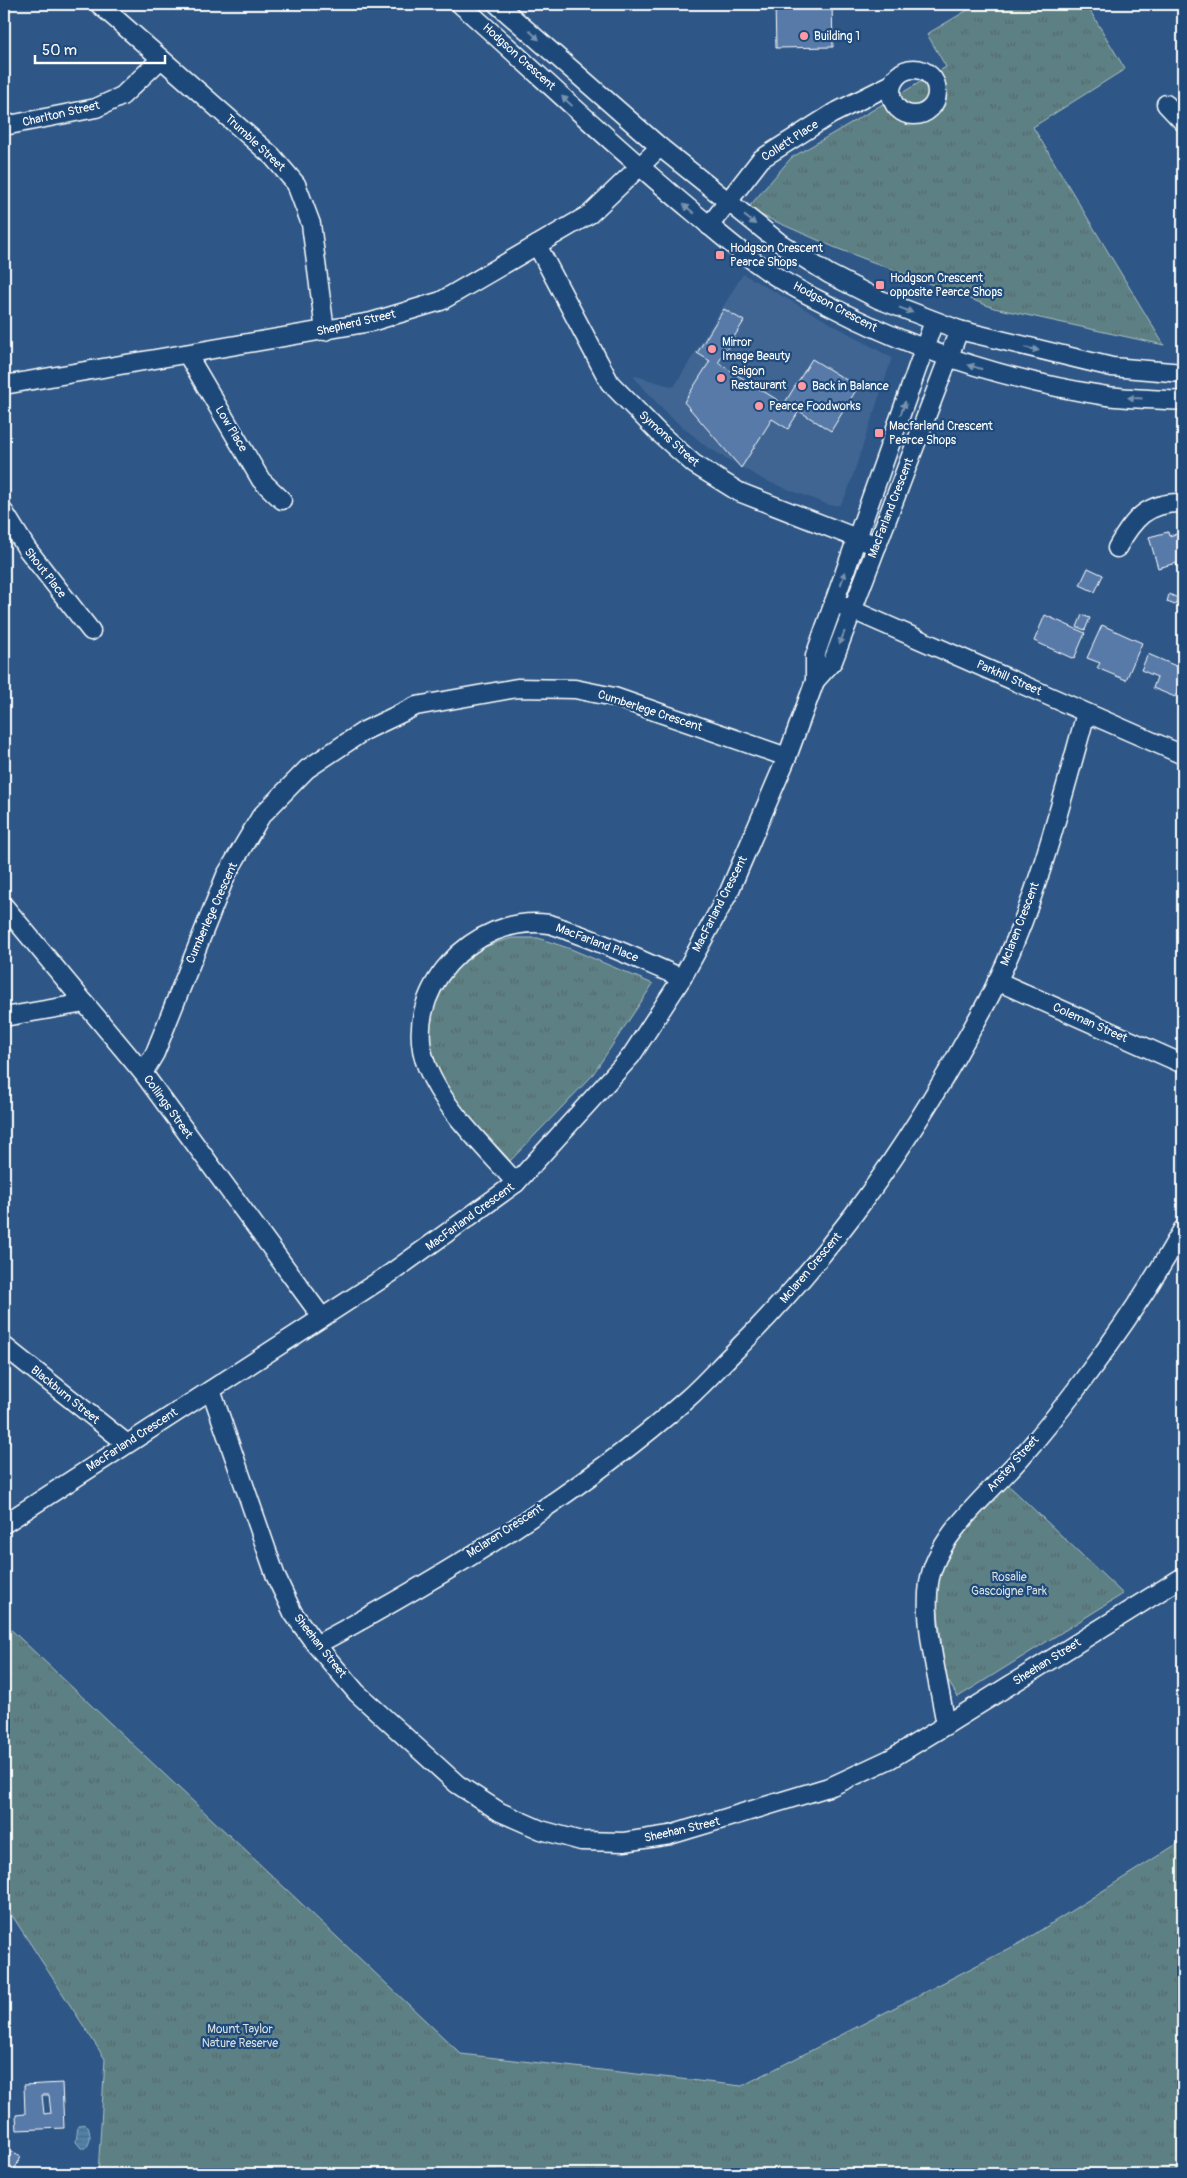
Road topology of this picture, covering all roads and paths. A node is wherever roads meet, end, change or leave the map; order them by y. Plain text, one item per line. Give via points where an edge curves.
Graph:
1 (99, 4) edge
2 (460, 4) edge
3 (497, 4) edge
4 (161, 59) junction
5 (892, 84) dead end
6 (1166, 104) dead end
7 (1183, 122) edge
8 (4, 126) edge
9 (660, 147) junction
10 (639, 168) junction
11 (727, 202) junction
12 (709, 226) junction
13 (537, 245) junction
14 (934, 321) junction
15 (959, 330) junction
16 (325, 331) junction
17 (924, 350) junction
18 (186, 354) junction
19 (948, 359) junction
20 (1183, 373) edge
21 (4, 385) edge
22 (1183, 401) edge
23 (282, 500) dead end
24 (1183, 503) edge
25 (4, 512) edge
26 (857, 538) junction
27 (877, 546) junction
28 (1117, 548) dead end
29 (834, 602) junction
30 (853, 609) junction
31 (91, 631) dead end
32 (815, 681) junction
33 (1086, 713) junction
34 (1183, 755) edge
35 (787, 757) junction
36 (4, 906) edge
37 (682, 978) junction
38 (998, 982) junction
39 (85, 1003) junction
40 (4, 1017) edge
41 (1183, 1064) edge
42 (143, 1072) junction
43 (516, 1183) junction
44 (1183, 1229) edge
45 (321, 1316) junction
46 (4, 1346) edge
47 (211, 1390) junction
48 (126, 1443) junction
49 (4, 1524) edge
50 (1183, 1576) edge
51 (316, 1645) junction
52 (946, 1725) junction

1 - 4 street, Trumble Street
10 -> 2 street, Hodgson Crescent
3 -> 9 street, Hodgson Crescent
4 - 8 street, Charlton Street via 122,96 96,108
4 - 16 street, Trumble Street via 272,156 296,184 311,224
5 - 11 street, Collett Place via 832,114 760,158
6 - 7 street
9 - 10 street, Shepherd Street
9 - 11 street, Hodgson Crescent
12 -> 10 street, Hodgson Crescent
10 - 13 street, Shepherd Street via 590,214
11 - 12 street, Collett Place
11 -> 14 street, Hodgson Crescent via 780,243 829,274 878,299
12 - 17 street, Hodgson Crescent via 763,269 864,324
13 - 16 street, Shepherd Street via 441,301 371,322
13 - 26 street, Symons Street via 610,383 659,433 694,464 739,492
14 - 15 street, Hodgson Crescent
14 - 17 street, MacFarland Crescent
15 - 19 street, MacFarland Crescent
15 -> 20 street, Hodgson Crescent via 1112,367
16 - 18 street, Shepherd Street
17 - 19 street, Hodgson Crescent
26 -> 17 street, MacFarland Crescent
18 - 21 street, Shepherd Street
18 - 23 street, Low Place via 261,480
22 -> 19 street, Hodgson Crescent via 1108,396 1029,381
19 - 27 street, MacFarland Crescent
24 - 28 street via 1148,509 1131,524
25 - 31 street, Shout Place via 27,549
26 - 27 street, Symons Street
29 -> 26 street, MacFarland Crescent
27 - 30 street, MacFarland Crescent
29 - 30 street, Parkhill Street
29 - 32 street, MacFarland Crescent via 815,656
30 -> 32 street, MacFarland Crescent via 833,661
30 - 33 street, Parkhill Street
32 - 35 street, MacFarland Crescent
33 - 34 street, Parkhill Street
33 - 38 street, Mclaren Crescent via 1030,900
35 - 37 street, MacFarland Crescent via 729,892
35 - 42 street, Cumberlege Crescent via 614,697 575,689 517,688 416,706 364,731 307,769 261,816 226,875 155,1053
36 - 39 street, Collings Street
37 - 43 street, MacFarland Crescent via 631,1056
37 - 43 street, MacFarland Place via 549,924 519,925 487,934 459,952 439,975 425,1004 420,1036 426,1066 443,1098
38 - 41 street, Coleman Street
38 - 51 street, Mclaren Crescent via 923,1114 860,1208 776,1311 688,1398 601,1468 502,1535 400,1599
39 - 40 street
39 - 42 street, Collings Street
42 - 45 street, Collings Street
43 - 45 street, MacFarland Crescent via 441,1239
44 - 52 street, Anstey Street via 1081,1383 1024,1455 964,1518 941,1551 929,1582 928,1614
45 - 47 street, MacFarland Crescent
46 - 48 street, Blackburn Street
47 - 48 street, MacFarland Crescent
47 - 51 street, Sheehan Street via 276,1577 293,1613
48 - 49 street, MacFarland Crescent
50 - 52 street, Sheehan Street
51 - 52 street, Sheehan Street via 357,1693 457,1784 500,1812 541,1830 581,1841 624,1842 670,1836 746,1814 832,1786 890,1759

